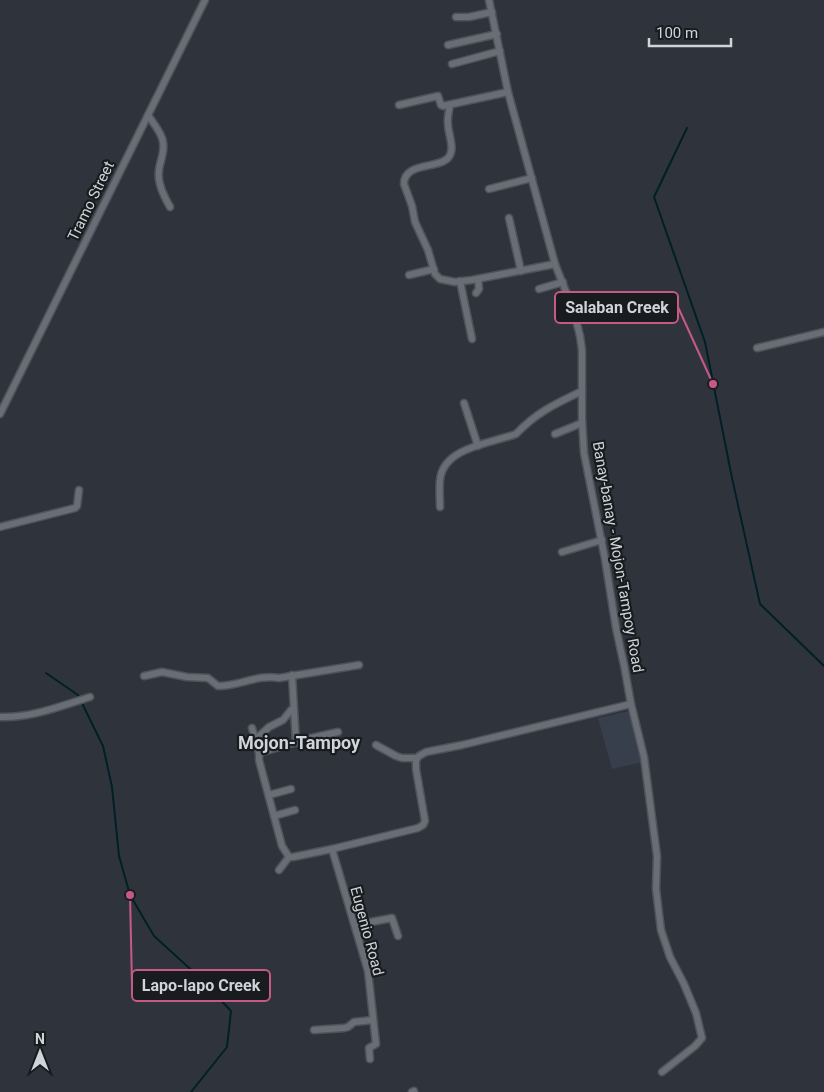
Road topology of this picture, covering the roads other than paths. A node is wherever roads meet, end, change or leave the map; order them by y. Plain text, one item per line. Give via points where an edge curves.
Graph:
1 (205, 0) edge
2 (489, 0) edge
3 (492, 12) junction
4 (456, 17) dead end
5 (497, 34) junction
6 (448, 45) dead end
7 (500, 51) junction
8 (452, 64) dead end
9 (508, 92) junction
10 (450, 104) junction
11 (399, 105) dead end
12 (148, 115) junction
13 (532, 178) junction
14 (489, 189) dead end
15 (170, 207) dead end
16 (509, 218) dead end
17 (555, 264) junction
18 (434, 269) junction
19 (521, 270) junction
20 (408, 275) dead end
21 (478, 279) junction
22 (460, 281) junction
23 (563, 282) junction
24 (539, 289) dead end
25 (476, 293) dead end
26 (824, 332) edge
27 (472, 339) dead end
28 (757, 348) dead end
29 (582, 392) junction
30 (464, 403) dead end
31 (0, 414) edge
32 (582, 423) junction
33 (555, 434) dead end
34 (478, 446) junction
35 (79, 490) dead end
36 (440, 507) dead end
37 (0, 527) edge
38 (602, 540) junction
39 (562, 552) dead end
40 (359, 665) dead end
41 (144, 676) dead end
42 (292, 676) junction
43 (90, 697) dead end
44 (630, 704) junction
45 (291, 710) dead end
46 (0, 717) edge
47 (252, 728) dead end
48 (338, 732) dead end
49 (256, 740) junction
50 (296, 742) junction
51 (376, 745) dead end
52 (259, 753) junction
53 (416, 758) junction
54 (291, 789) dead end
55 (269, 795) junction
56 (295, 810) dead end
57 (274, 816) junction
58 (332, 849) junction
59 (290, 857) junction
60 (279, 870) dead end
61 (354, 925) junction
62 (398, 936) dead end
63 (373, 1020) junction
64 (314, 1030) dead end
65 (370, 1059) dead end
66 (662, 1072) dead end

1 - 12 street, Tramo Street
2 - 3 street, Banay-banay - Mojon-Tampoy Road
3 - 4 street via 470,18
3 - 5 street, Banay-banay - Mojon-Tampoy Road
5 - 6 street
5 - 7 street, Banay-banay - Mojon-Tampoy Road
7 - 8 street
7 - 9 street, Banay-banay - Mojon-Tampoy Road
9 - 10 street
9 - 13 street, Banay-banay - Mojon-Tampoy Road
10 - 11 street via 441,105 438,96
10 - 18 street via 450,156 410,172 404,180 415,222
12 - 15 street via 163,142 159,179
12 - 31 street, Tramo Street
13 - 14 street
13 - 17 street, Banay-banay - Mojon-Tampoy Road
16 - 19 street
17 - 19 street
17 - 23 street, Banay-banay - Mojon-Tampoy Road
18 - 20 street
18 - 22 street via 440,279
19 - 21 street
21 - 22 street
21 - 25 street
22 - 27 street
23 - 24 street
23 - 29 street, Banay-banay - Mojon-Tampoy Road via 580,336
26 - 28 street
29 - 32 street, Banay-banay - Mojon-Tampoy Road
29 - 34 street via 543,410 516,434
30 - 34 street
32 - 33 street
32 - 38 street, Banay-banay - Mojon-Tampoy Road via 584,453
34 - 36 street via 456,454 443,470
35 - 37 street via 75,508
38 - 39 street
38 - 44 street, Banay-banay - Mojon-Tampoy Road
40 - 42 street
41 - 42 street via 162,672 208,678 218,686 270,676
42 - 50 street
43 - 46 street via 21,717
44 - 53 street via 426,752
44 - 66 street, Banay-banay - Mojon-Tampoy Road via 644,757 657,856 656,888 661,930 696,1013 702,1038
45 - 49 street
47 - 49 street
48 - 50 street
49 - 52 street
50 - 52 street
51 - 53 street via 402,758
52 - 55 street
53 - 58 street via 423,825
54 - 55 street
55 - 57 street
56 - 57 street
57 - 59 street via 282,846
58 - 59 street
58 - 61 street, Eugenio Road
59 - 60 street
61 - 62 street via 392,918
61 - 63 street, Eugenio Road via 368,971
63 - 64 street via 354,1022 344,1028
63 - 65 street, Eugenio Road via 376,1044 369,1048

